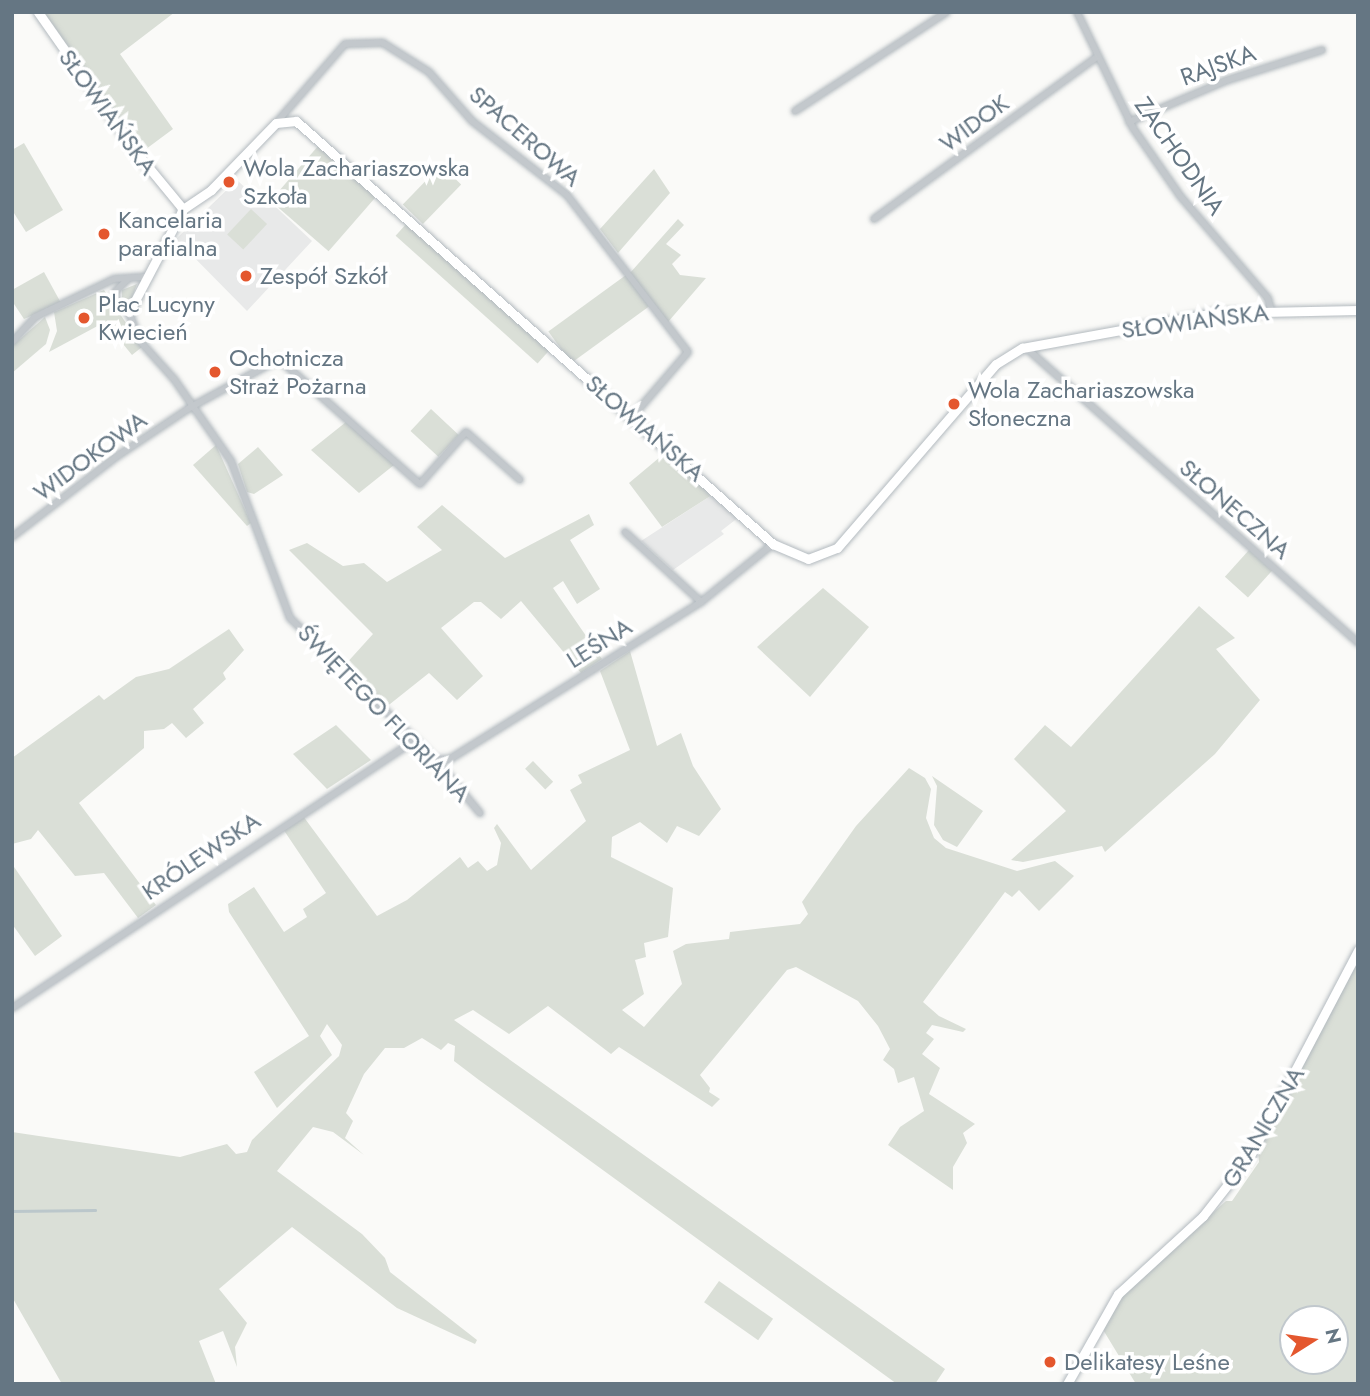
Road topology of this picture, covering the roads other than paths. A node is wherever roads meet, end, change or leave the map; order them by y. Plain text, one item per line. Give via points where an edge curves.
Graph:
1 (38, 12) edge
2 (947, 12) edge
3 (1077, 12) edge
4 (1322, 50) dead end
5 (1096, 58) junction
6 (795, 111) dead end
7 (1129, 122) junction
8 (276, 123) junction
9 (183, 209) junction
10 (874, 219) dead end
11 (146, 277) junction
12 (128, 279) junction
13 (104, 285) junction
14 (116, 301) junction
15 (1271, 310) junction
16 (1358, 310) edge
17 (129, 312) junction
18 (12, 342) edge
19 (1025, 347) junction
20 (191, 407) junction
21 (632, 417) junction
22 (520, 480) dead end
23 (625, 532) dead end
24 (12, 537) edge
25 (774, 544) junction
26 (701, 602) junction
27 (1358, 643) edge
28 (414, 741) junction
29 (436, 760) junction
30 (480, 813) dead end
31 (1358, 950) edge
32 (12, 1008) edge
33 (1067, 1384) edge

1 - 9 street, SŁOWIAŃSKA via 123,134
2 - 6 street
3 - 5 street, ZACHODNIA
4 - 7 street, RAJSKA via 1225,81
5 - 7 street, ZACHODNIA
5 - 10 street, WIDOK
7 - 15 street, ZACHODNIA via 1181,197 1268,298
8 - 9 street via 211,190
8 - 21 street, SŁOWIAŃSKA via 296,121
8 - 21 street, SPACEROWA via 345,44 383,43 429,72 472,121 568,195 688,352
9 - 11 street
11 - 12 street
11 - 17 street
12 - 13 street
12 - 14 street via 115,292
13 - 14 street
13 - 18 street via 35,317
14 - 17 street
15 - 16 street, SŁOWIAŃSKA
15 - 19 street, SŁOWIAŃSKA via 1214,313
17 - 20 street, ŚWIĘTEGO FLORIANA via 139,340
19 - 25 street, SŁOWIAŃSKA via 996,364 864,521 828,555 808,559
19 - 27 street, SŁONECZNA
20 - 22 street, WIDOKOWA via 279,359 420,484 466,432
20 - 24 street, WIDOKOWA via 119,454
20 - 28 street, ŚWIĘTEGO FLORIANA via 231,461 290,618
21 - 25 street, SŁOWIAŃSKA
23 - 26 street
25 - 26 street, LEŚNA
26 - 29 street, LEŚNA via 450,759
28 - 29 street, ŚWIĘTEGO FLORIANA
28 - 32 street, KRÓLEWSKA
29 - 30 street, ŚWIĘTEGO FLORIANA
31 - 33 street, GRANICZNA via 1250,1156 1210,1208 1118,1294

